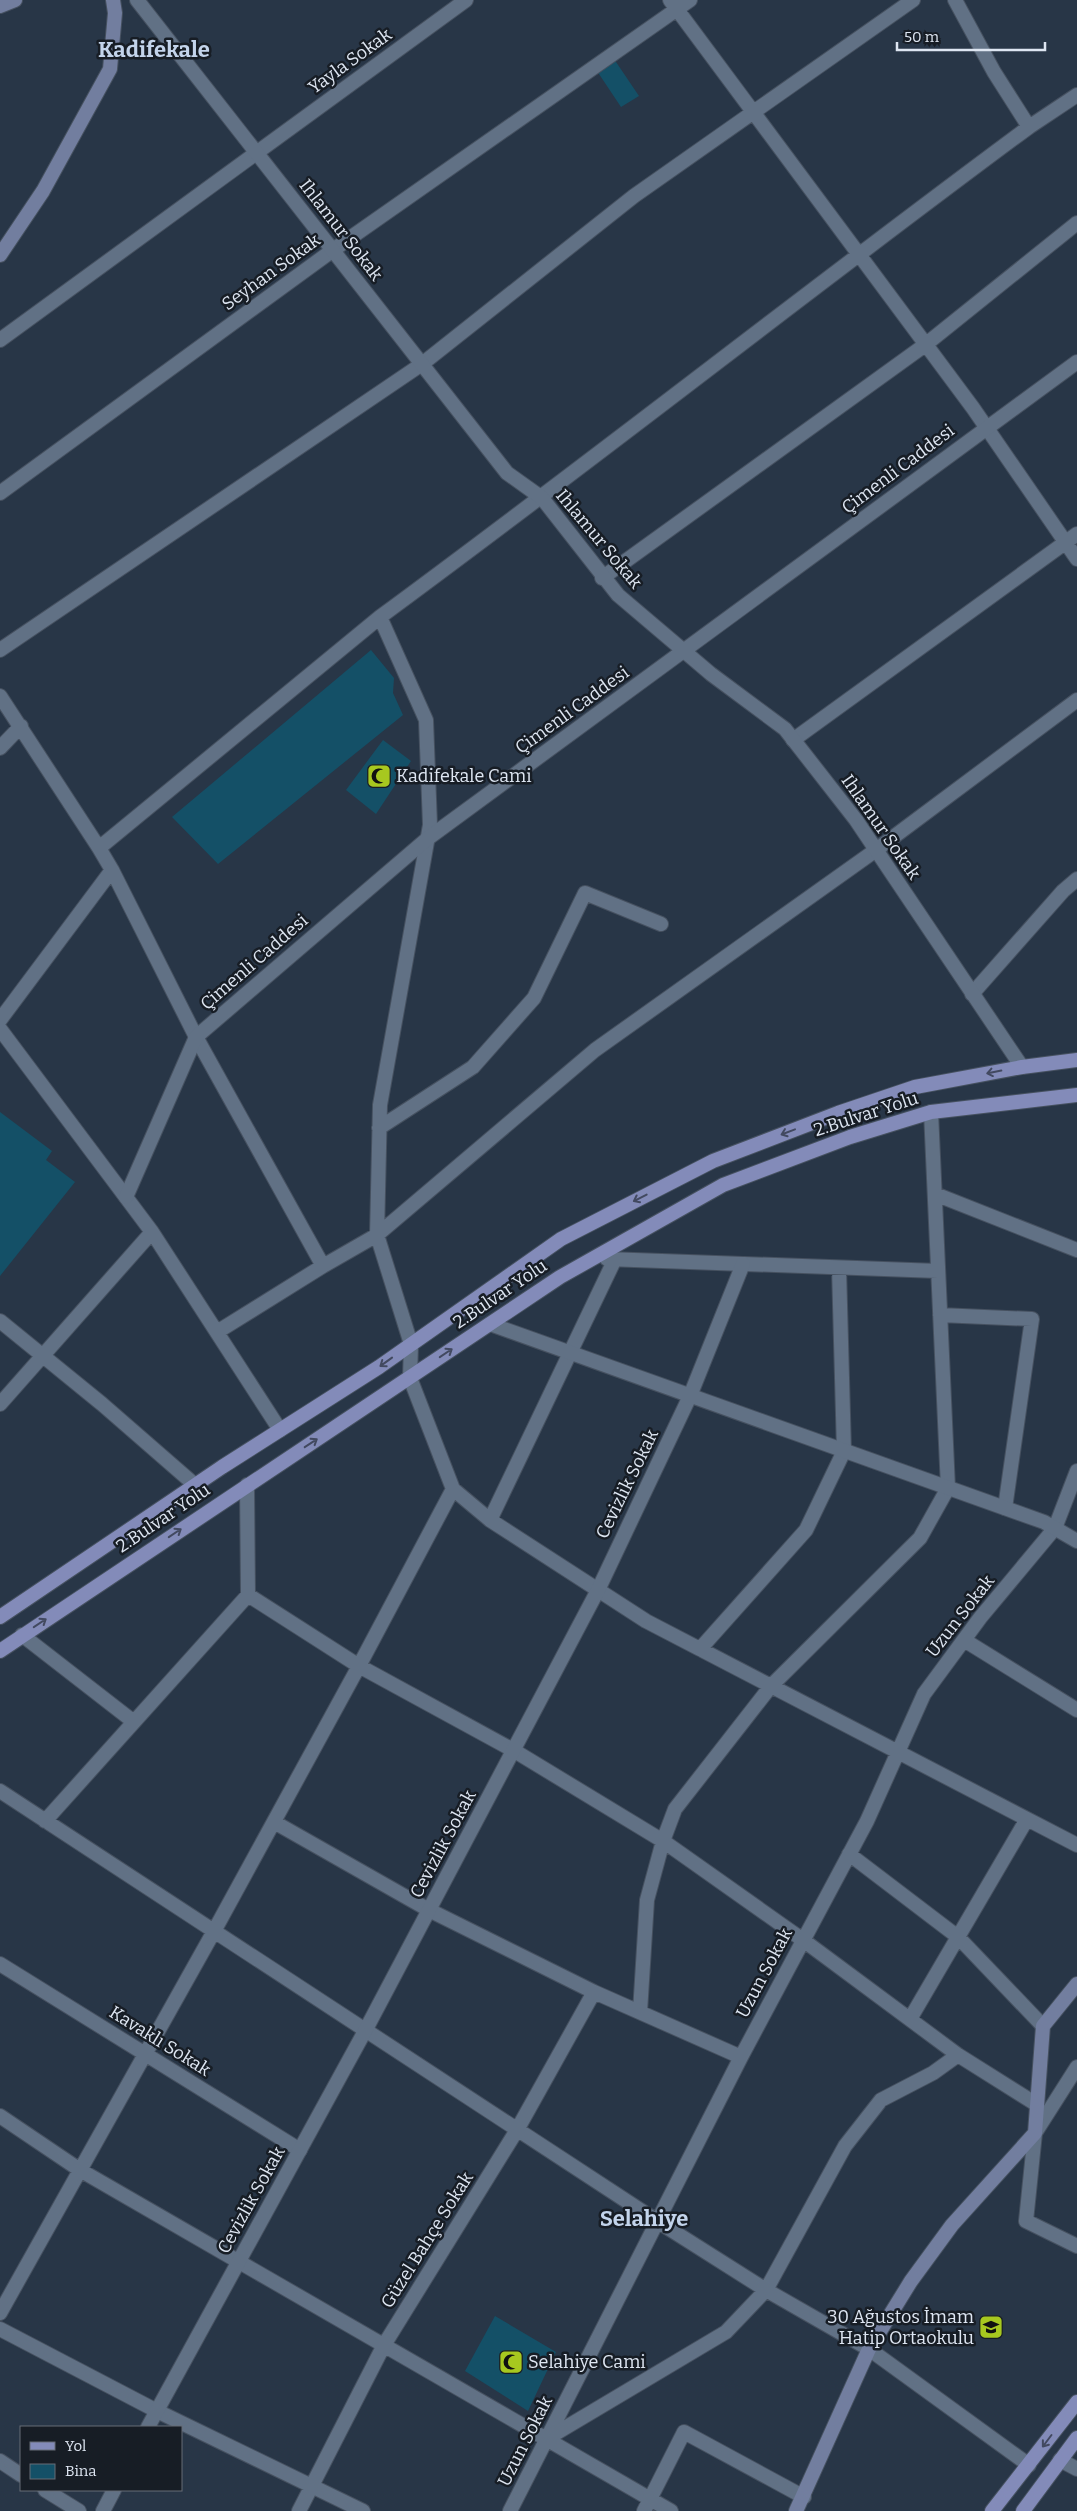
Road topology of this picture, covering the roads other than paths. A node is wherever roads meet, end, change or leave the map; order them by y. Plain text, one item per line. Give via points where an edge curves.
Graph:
1 (15, 0) edge
2 (113, 0) edge
3 (137, 0) edge
4 (466, 0) edge
5 (690, 0) edge
6 (913, 0) edge
7 (955, 0) edge
8 (673, 5) edge
9 (0, 6) edge
10 (1077, 95) edge
11 (752, 113) junction
12 (1029, 127) junction
13 (256, 152) junction
14 (1077, 223) edge
15 (333, 250) junction
16 (857, 254) junction
17 (0, 255) edge
18 (0, 340) edge
19 (925, 345) junction
20 (1077, 362) edge
21 (422, 364) junction
22 (986, 427) junction
23 (0, 493) edge
24 (542, 498) junction
25 (1077, 534) edge
26 (1065, 543) junction
27 (1077, 559) edge
28 (602, 578) junction
29 (380, 617) junction
30 (0, 650) edge
31 (684, 652) junction
32 (0, 696) edge
33 (1077, 700) edge
34 (21, 726) junction
35 (793, 740) junction
36 (0, 748) edge
37 (427, 838) junction
38 (99, 848) junction
39 (876, 850) junction
40 (112, 870) junction
41 (1077, 879) edge
42 (661, 924) dead end
43 (972, 994) junction
44 (0, 1020) edge
45 (0, 1029) edge
46 (196, 1037) junction
47 (1077, 1060) edge
48 (1022, 1067) junction
49 (1077, 1095) edge
50 (931, 1112) junction
51 (379, 1128) junction
52 (935, 1194) junction
53 (126, 1197) junction
54 (152, 1232) junction
55 (377, 1235) junction
56 (1077, 1250) edge
57 (592, 1258) junction
58 (615, 1259) junction
59 (743, 1264) junction
60 (324, 1266) junction
61 (839, 1268) junction
62 (938, 1271) junction
63 (940, 1315) junction
64 (0, 1321) edge
65 (490, 1324) junction
66 (216, 1332) junction
67 (411, 1344) junction
68 (569, 1352) junction
69 (43, 1356) junction
70 (410, 1378) junction
71 (690, 1396) junction
72 (0, 1404) edge
73 (280, 1430) junction
74 (844, 1451) junction
75 (1077, 1471) edge
76 (195, 1484) junction
77 (247, 1485) junction
78 (453, 1488) junction
79 (948, 1488) junction
80 (1005, 1508) junction
81 (490, 1520) junction
82 (1055, 1528) junction
83 (1077, 1541) edge
84 (598, 1590) junction
85 (248, 1595) junction
86 (0, 1617) edge
87 (22, 1635) junction
88 (964, 1640) junction
89 (700, 1649) junction
90 (0, 1650) edge
91 (359, 1666) junction
92 (771, 1686) junction
93 (1077, 1710) edge
94 (134, 1722) junction
95 (513, 1750) junction
96 (898, 1752) junction
97 (0, 1791) edge
98 (1027, 1819) junction
99 (45, 1821) junction
100 (274, 1822) junction
101 (663, 1841) junction
102 (1077, 1845) edge
103 (849, 1854) junction
104 (429, 1910) junction
105 (213, 1933) junction
106 (958, 1937) junction
107 (803, 1940) junction
108 (0, 1964) edge
109 (1077, 1984) edge
110 (594, 1992) junction
111 (640, 2012) junction
112 (910, 2019) junction
113 (1043, 2026) junction
114 (365, 2031) junction
115 (145, 2053) junction
116 (958, 2055) junction
117 (741, 2057) junction
118 (1077, 2067) edge
119 (1036, 2104) junction
120 (0, 2116) edge
121 (517, 2130) junction
122 (1035, 2133) junction
123 (300, 2150) junction
124 (80, 2170) junction
125 (657, 2221) junction
126 (1077, 2246) edge
127 (239, 2262) junction
128 (766, 2290) junction
129 (0, 2313) edge
130 (0, 2329) edge
131 (384, 2345) junction
132 (869, 2350) junction
133 (1077, 2402) edge
134 (157, 2411) junction
135 (149, 2426) edge
136 (1077, 2438) edge
137 (547, 2439) junction
138 (1060, 2460) junction
139 (0, 2461) edge
140 (1029, 2465) junction
141 (1077, 2470) edge
142 (20, 2474) edge
143 (312, 2486) junction
144 (48, 2491) edge
145 (113, 2491) edge
146 (804, 2497) junction
147 (647, 2506) edge
148 (80, 2511) edge
149 (103, 2511) edge
150 (299, 2511) edge
151 (363, 2511) edge
152 (510, 2511) edge
153 (670, 2511) edge
154 (796, 2511) edge
155 (992, 2511) edge
156 (1023, 2511) edge

1 - 9 main road
2 - 17 main road via 115,13 110,69 43,191
3 - 13 street, Ihlamur Sokak
4 - 13 street, Yayla Sokak
5 - 8 street, Seyhan Sokak
6 - 11 street
7 - 12 street via 994,72
8 - 11 street
8 - 15 street, Seyhan Sokak
10 - 12 street
11 - 16 street
11 - 21 street via 634,196
12 - 16 street
13 - 15 street, Ihlamur Sokak
13 - 18 street, Yayla Sokak
14 - 19 street
15 - 21 street, Ihlamur Sokak
15 - 23 street, Seyhan Sokak
16 - 19 street
16 - 24 street
19 - 22 street
19 - 28 street
20 - 22 street, Çimenli Caddesi
21 - 24 street, Ihlamur Sokak via 507,474
21 - 30 street
22 - 26 street
22 - 31 street, Çimenli Caddesi
24 - 28 street, Ihlamur Sokak
24 - 29 street
25 - 26 street
26 - 27 street
26 - 35 street
28 - 31 street, Ihlamur Sokak
29 - 37 street via 426,720 430,825
29 - 38 street
31 - 35 street, Ihlamur Sokak via 785,730
31 - 37 street, Çimenli Caddesi
32 - 34 street
33 - 39 street
34 - 36 street
34 - 38 street
35 - 39 street, Ihlamur Sokak
37 - 46 street, Çimenli Caddesi
37 - 51 street via 380,1105
38 - 40 street
39 - 43 street, Ihlamur Sokak
39 - 55 street via 595,1050
40 - 44 street
40 - 46 street
41 - 43 street
42 - 51 street via 585,892 534,998 473,1067
43 - 48 street, Ihlamur Sokak
45 - 53 street
46 - 53 street, Çimenli Caddesi
46 - 60 street
47 - 48 main road, 2.Bulvar Yolu
48 -> 67 main road, 2.Bulvar Yolu via 915,1087 713,1161 561,1239
49 - 50 main road, 2.Bulvar Yolu
50 - 52 street
50 - 57 main road, 2.Bulvar Yolu via 850,1137 723,1185
51 - 55 street
52 - 56 street
52 - 62 street
53 - 54 street
54 - 66 street
54 - 69 street
55 - 60 street
55 - 67 street
57 - 58 street
57 - 65 main road, 2.Bulvar Yolu
58 - 59 street
58 - 68 street
59 - 61 street
59 - 71 street, Cevizlik Sokak
60 - 66 street
61 - 62 street
61 - 74 street
62 - 63 street
63 - 79 street
63 - 80 street via 1032,1319
64 - 69 street
65 - 68 street
70 -> 65 main road, 2.Bulvar Yolu
66 - 73 street
67 - 70 street
67 -> 73 main road, 2.Bulvar Yolu
68 - 71 street
68 - 81 street
69 - 72 street
69 - 76 street
77 -> 70 main road, 2.Bulvar Yolu
70 - 78 street
71 - 74 street
71 - 84 street, Cevizlik Sokak
73 - 76 main road, 2.Bulvar Yolu
74 - 79 street
74 - 89 street via 806,1530
75 - 82 street, Uzun Sokak
76 - 86 main road, 2.Bulvar Yolu
77 - 85 street
87 -> 77 main road, 2.Bulvar Yolu
78 - 81 street
78 - 91 street
79 - 80 street
79 - 92 street via 920,1538
80 - 82 street
81 - 84 street
82 - 83 street
82 - 88 street, Uzun Sokak
84 - 89 street via 646,1621
84 - 95 street, Cevizlik Sokak
85 - 91 street
85 - 94 street
87 - 90 main road, 2.Bulvar Yolu
87 - 94 street
88 - 93 street
88 - 96 street, Uzun Sokak via 924,1694
89 - 92 street
91 - 95 street
91 - 100 street
92 - 96 street
92 - 101 street via 675,1809
94 - 99 street
95 - 101 street
95 - 104 street, Cevizlik Sokak
96 - 98 street
96 - 103 street, Uzun Sokak
97 - 99 street
98 - 102 street
98 - 106 street
99 - 105 street
100 - 104 street
100 - 105 street
101 - 107 street
101 - 111 street via 647,1900
103 - 106 street
103 - 107 street, Uzun Sokak
104 - 110 street
104 - 114 street, Cevizlik Sokak
105 - 114 street
105 - 115 street
106 - 112 street
106 - 113 street
107 - 112 street
107 - 117 street, Uzun Sokak
108 - 115 street, Kavaklı Sokak
109 - 113 main road
110 - 111 street
110 - 121 street, Güzel Bahçe Sokak
111 - 117 street
112 - 116 street
113 - 119 main road
114 - 121 street
114 - 123 street, Cevizlik Sokak
115 - 123 street, Kavaklı Sokak
115 - 124 street
116 - 119 street
116 - 128 street via 881,2100 845,2146
117 - 125 street, Uzun Sokak
118 - 122 street
119 - 122 main road
120 - 124 street
121 - 125 street
121 - 131 street, Güzel Bahçe Sokak
122 - 126 street via 1026,2221
122 - 132 main road via 952,2225 911,2281
123 - 127 street, Cevizlik Sokak
124 - 127 street
124 - 129 street
125 - 128 street
125 - 137 street, Uzun Sokak
127 - 131 street
127 - 134 street, Cevizlik Sokak
128 - 132 street
128 - 137 street via 726,2332
130 - 134 street
131 - 137 street
131 - 143 street, Güzel Bahçe Sokak
132 - 140 street
132 - 146 main road
133 -> 140 main road
134 - 135 street, Cevizlik Sokak
134 - 143 street
136 - 138 main road
137 - 147 street
137 - 152 street, Uzun Sokak
138 - 141 street
138 - 156 main road
139 - 142 street
140 - 155 main road
143 - 150 street, Güzel Bahçe Sokak
143 - 151 street
144 - 148 street
145 - 149 street
146 - 147 street via 684,2432
146 - 154 main road
147 - 153 street

